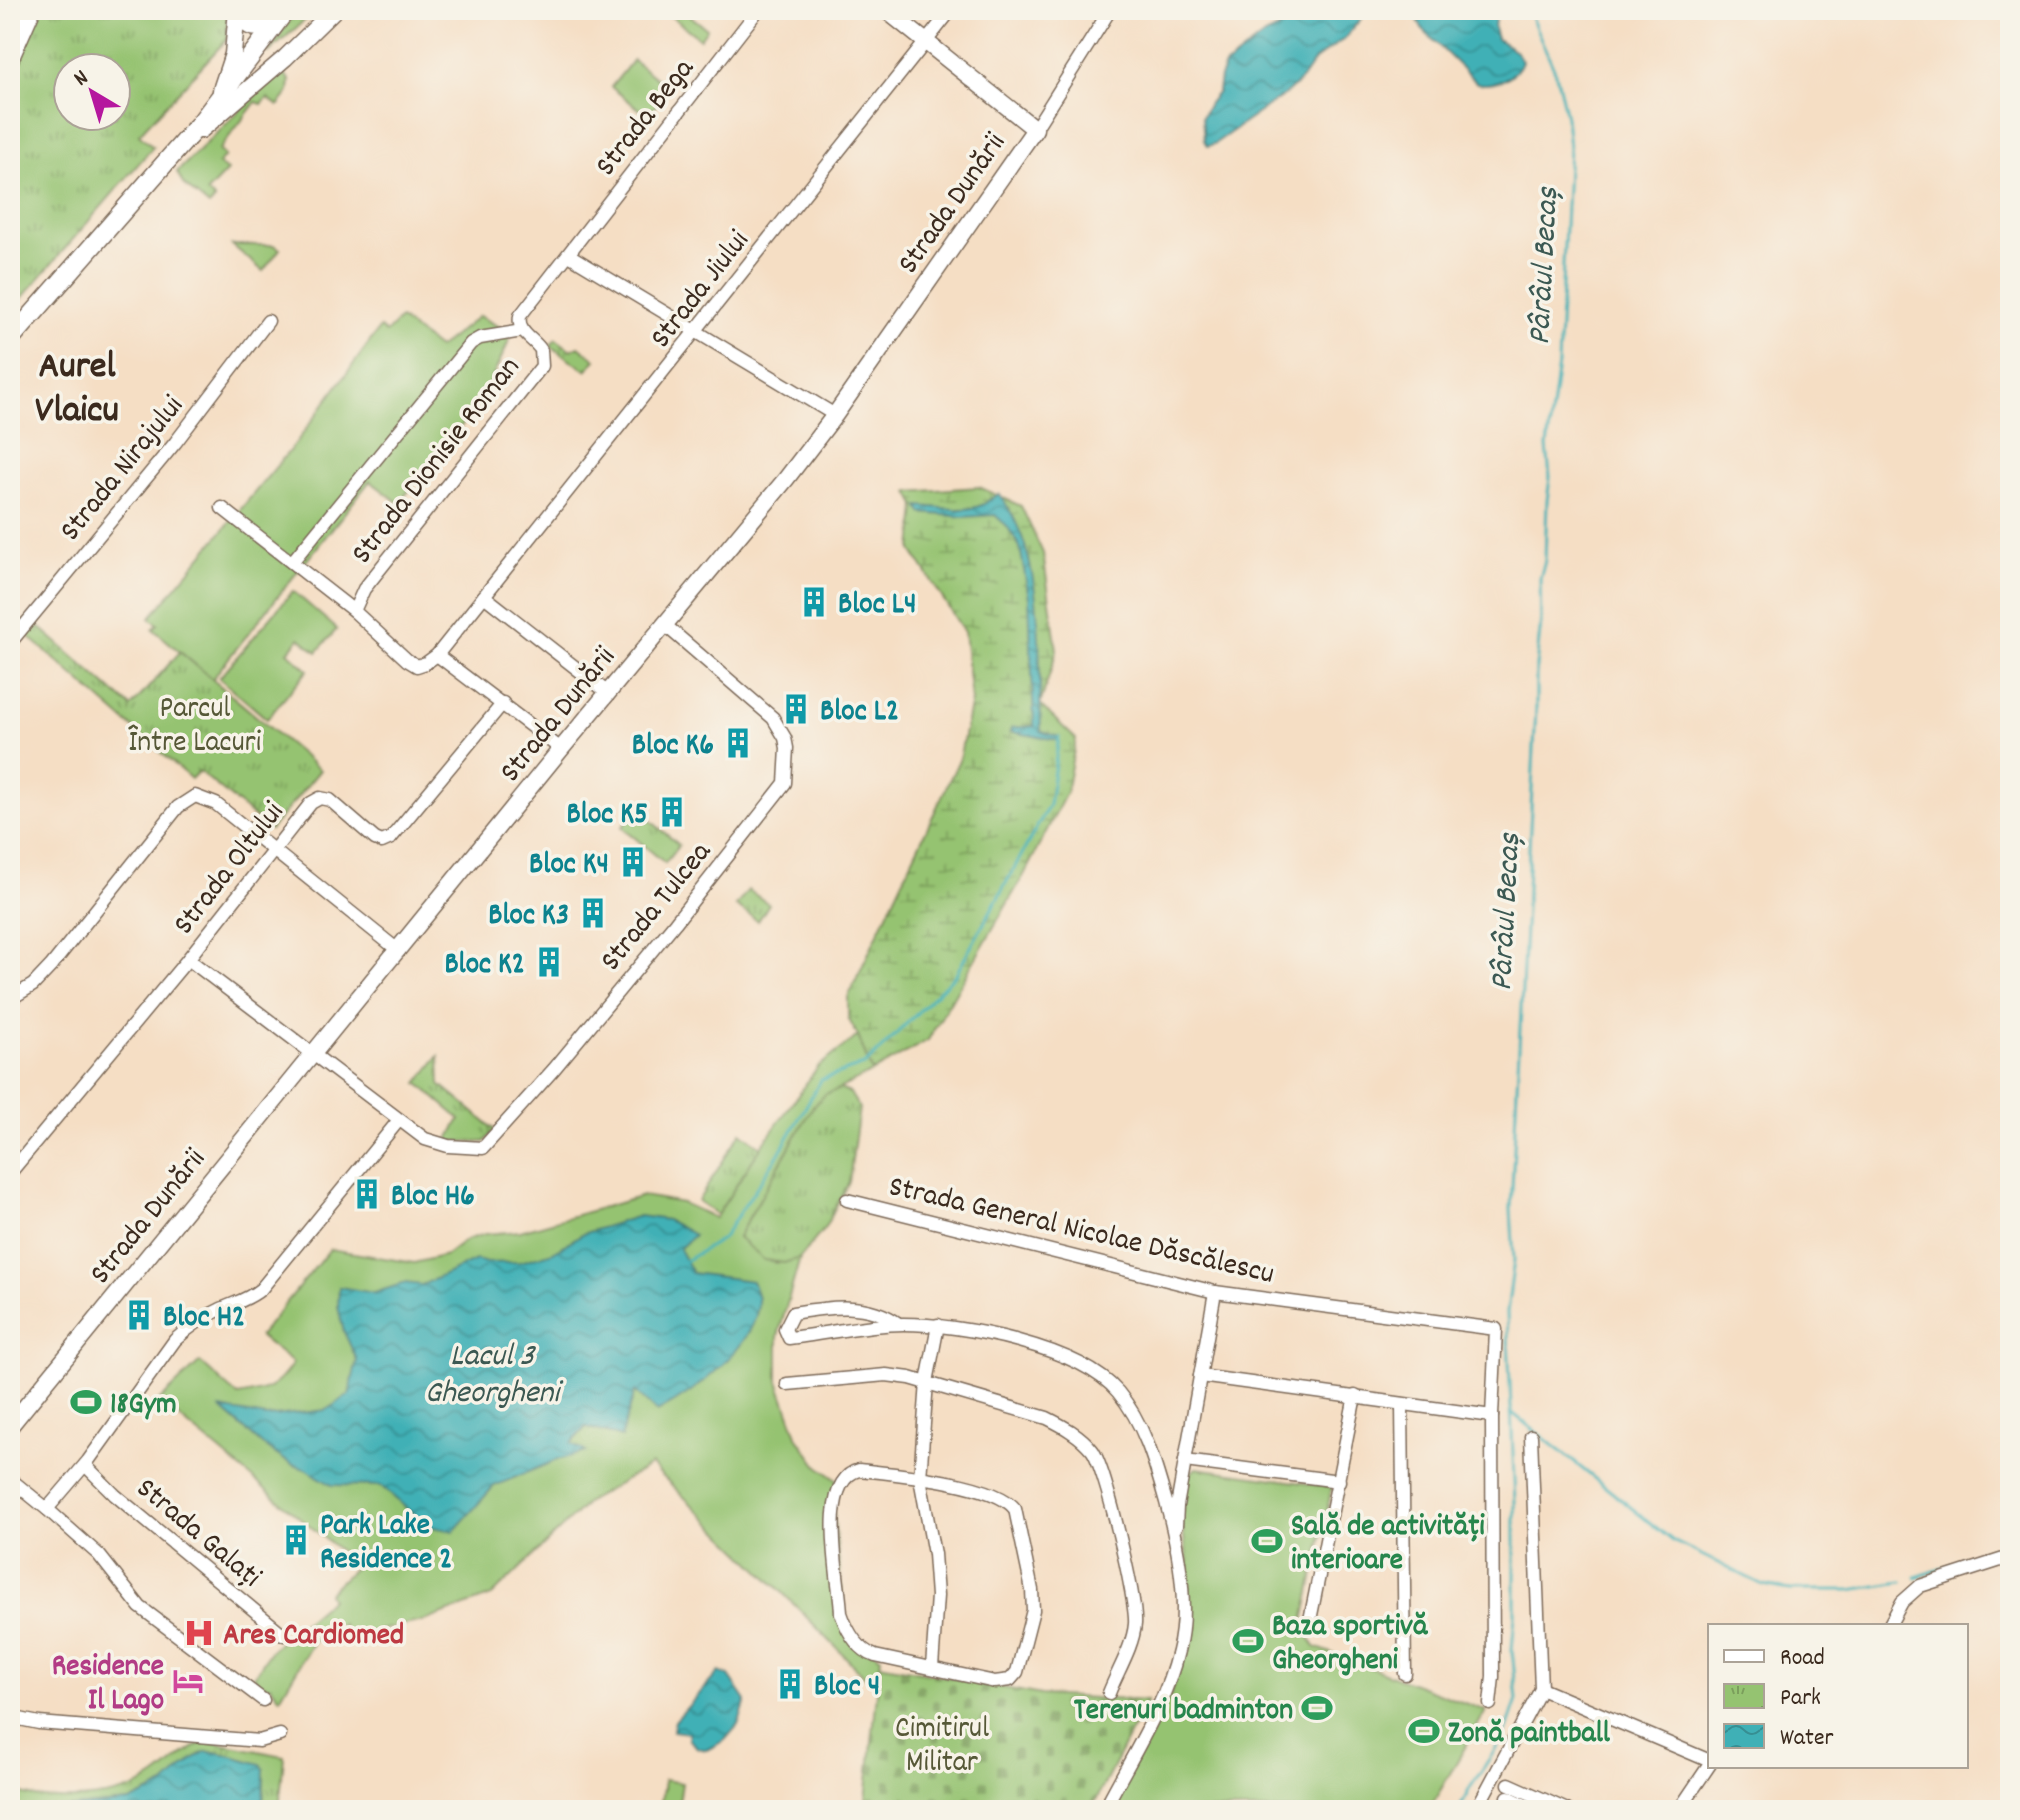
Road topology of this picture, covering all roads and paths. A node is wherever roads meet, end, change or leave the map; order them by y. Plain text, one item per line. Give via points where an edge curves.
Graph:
1 (32, 10) edge
2 (238, 10) edge
3 (334, 10) edge
4 (758, 10) edge
5 (886, 10) edge
6 (951, 10) edge
7 (1110, 10) edge
8 (283, 15) edge
9 (927, 41) junction
10 (10, 60) edge
11 (215, 104) junction
12 (1035, 129) junction
13 (176, 151) junction
14 (569, 255) junction
15 (268, 321) dead end
16 (522, 331) junction
17 (697, 332) junction
18 (10, 340) edge
19 (835, 415) junction
20 (222, 508) dead end
21 (292, 562) junction
22 (484, 596) junction
23 (354, 611) junction
24 (665, 625) junction
25 (15, 627) edge
26 (10, 643) edge
27 (437, 655) junction
28 (608, 693) junction
29 (503, 703) junction
30 (561, 749) junction
31 (274, 852) junction
32 (399, 951) junction
33 (188, 959) junction
34 (10, 999) edge
35 (312, 1053) junction
36 (399, 1120) junction
37 (10, 1173) edge
38 (847, 1200) dead end
39 (1215, 1292) junction
40 (899, 1324) junction
41 (938, 1325) junction
42 (1200, 1376) junction
43 (927, 1382) junction
44 (787, 1384) dead end
45 (1355, 1396) junction
46 (1402, 1404) junction
47 (1492, 1416) junction
48 (10, 1426) edge
49 (1531, 1436) dead end
50 (1185, 1461) junction
51 (85, 1465) junction
52 (920, 1478) junction
53 (10, 1479) edge
54 (1339, 1481) junction
55 (47, 1509) junction
56 (1175, 1536) junction
57 (2010, 1557) edge
58 (1890, 1624) edge
59 (1309, 1625) dead end
60 (284, 1635) dead end
61 (932, 1667) junction
62 (1405, 1674) dead end
63 (1541, 1689) junction
64 (1109, 1693) dead end
65 (263, 1700) dead end
66 (1490, 1704) dead end
67 (10, 1717) edge
68 (280, 1735) dead end
69 (1708, 1761) edge
70 (1708, 1765) edge
71 (1104, 1810) edge
72 (1476, 1810) edge
73 (1535, 1810) edge
74 (1567, 1810) edge
75 (1679, 1810) edge

1 - 10 street
2 - 8 street via 250,27
2 - 11 street via 233,54
3 - 13 street
4 - 14 street, Strada Bega
5 - 9 street
6 - 9 street, Strada Jiului
7 - 12 street, Strada Dunării
8 - 11 main road
9 - 12 street
9 - 17 street, Strada Jiului
11 - 13 main road
12 - 19 street, Strada Dunării
13 - 18 main road
14 - 16 street, Strada Dionisie Roman via 520,316
14 - 17 street
15 - 25 street, Strada Nirajului via 175,443
16 - 21 street via 471,343
16 - 23 street, Strada Dionisie Roman via 541,350 542,366 364,589
17 - 19 street
17 - 22 street, Strada Jiului
19 - 24 street, Strada Dunării
20 - 21 street
21 - 23 street
22 - 27 street, Strada Jiului
22 - 28 street
23 - 27 street, Strada Dionisie Roman via 412,663 421,665
24 - 28 street, Strada Dunării
24 - 36 street, Strada Tulcea via 773,718 787,748 785,783 490,1144 475,1150 438,1144
25 - 26 street, Strada Nirajului
27 - 29 street
28 - 30 street, Strada Dunării
29 - 30 street
29 - 31 street, Strada Oltului via 391,838 375,839 330,800 320,798
30 - 32 street, Strada Dunării
31 - 32 street
31 - 33 street, Strada Oltului
31 - 34 street via 208,800 195,796 183,802 51,966
32 - 35 street, Strada Dunării
33 - 35 street, Strada Tulcea
33 - 37 street, Strada Oltului
35 - 36 street, Strada Tulcea
35 - 48 street, Strada Dunării
36 - 51 street via 261,1289 217,1310 175,1340
38 - 39 street, Strada General Nicolae Dăscălescu
39 - 42 street
39 - 47 street, Strada General Nicolae Dăscălescu via 1496,1329
40 - 40 street via 789,1338 785,1329 793,1313 841,1305 887,1315
40 - 41 street
41 - 43 street
41 - 56 street via 1000,1336 1061,1356 1095,1371 1117,1390 1140,1422
42 - 45 street
42 - 50 street
43 - 44 street via 886,1375
43 - 52 street
43 - 64 street via 1047,1418 1078,1437 1099,1461 1135,1615 1131,1640
45 - 46 street
45 - 54 street
46 - 47 street
46 - 62 street
47 - 66 street
49 - 63 street
50 - 54 street
50 - 56 street
51 - 55 street
51 - 60 street, Strada Galați
52 - 61 street via 937,1596
52 - 61 street via 852,1472 841,1483 833,1510 834,1536 841,1613 855,1641 875,1656
52 - 61 street via 1008,1500 1019,1521 1032,1590 1033,1610 1017,1672 1010,1680 995,1682
53 - 55 street
54 - 59 street
55 - 65 street via 99,1555 140,1607
56 - 71 street via 1181,1584 1179,1649 1165,1691
57 - 58 street via 1920,1586 1902,1602
63 - 69 street
63 - 72 street
67 - 68 street via 259,1741
70 - 75 street
73 - 74 street via 1508,1790

